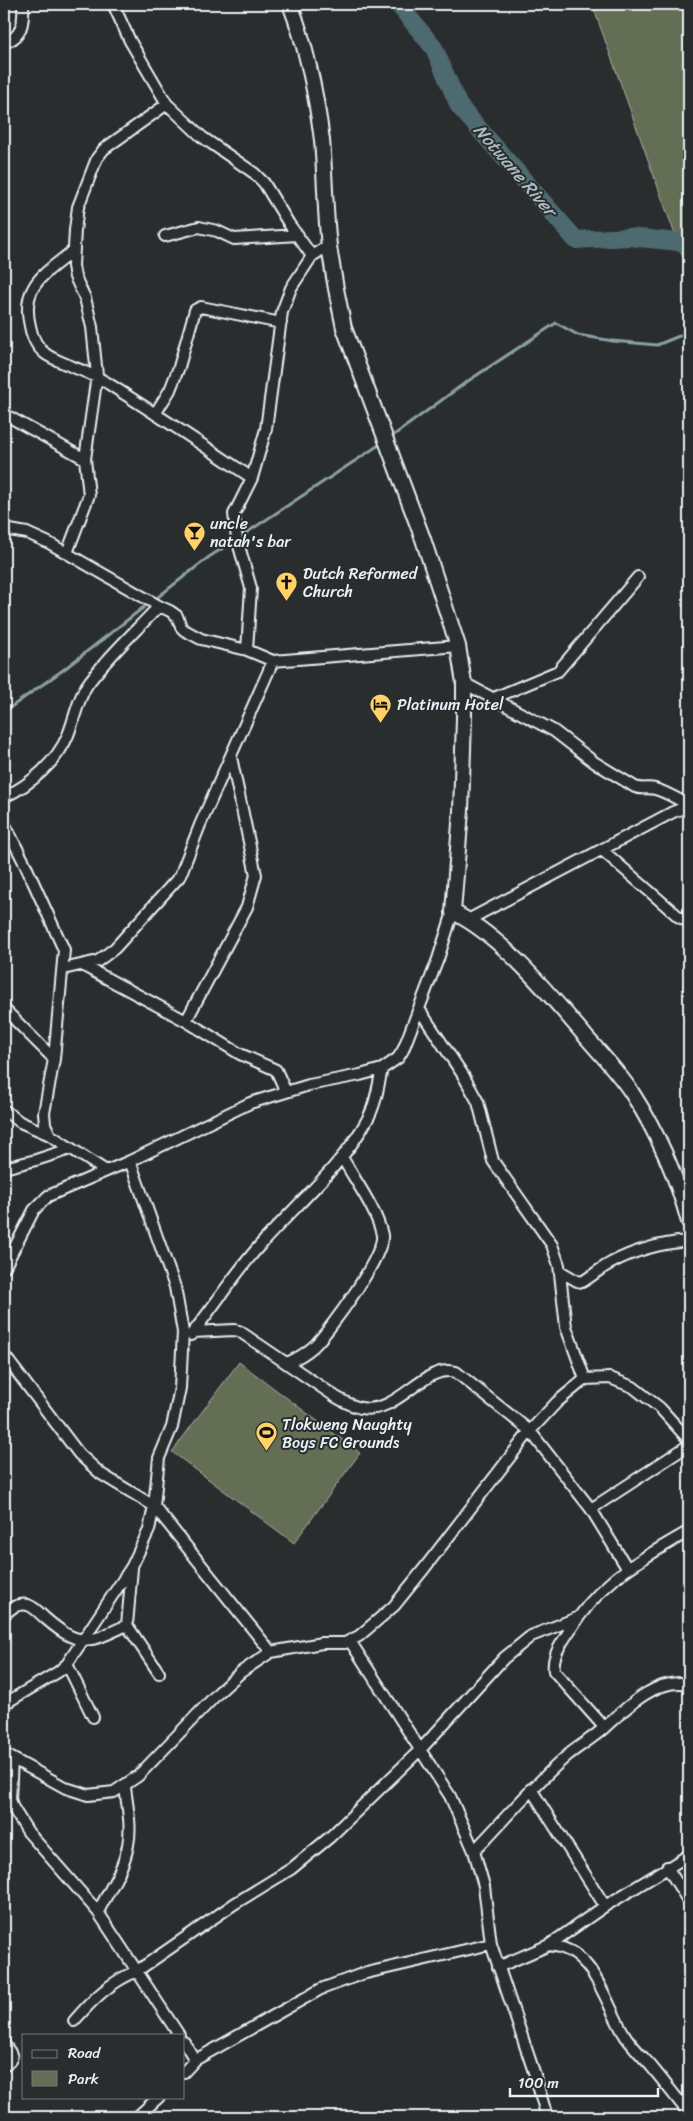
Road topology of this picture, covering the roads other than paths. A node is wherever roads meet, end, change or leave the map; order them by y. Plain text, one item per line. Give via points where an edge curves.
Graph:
1 (23, 4) edge
2 (113, 4) edge
3 (290, 4) edge
4 (4, 42) edge
5 (167, 104) junction
6 (298, 235) junction
7 (165, 236) dead end
8 (329, 245) junction
9 (74, 250) junction
10 (312, 256) junction
11 (281, 323) junction
12 (97, 375) junction
13 (4, 414) edge
14 (155, 414) junction
15 (85, 459) junction
16 (252, 478) junction
17 (5, 527) edge
18 (67, 553) junction
19 (638, 577) dead end
20 (159, 606) junction
21 (458, 646) junction
22 (247, 650) junction
23 (273, 661) junction
24 (464, 683) junction
25 (494, 698) junction
26 (231, 758) junction
27 (4, 797) edge
28 (689, 806) edge
29 (4, 823) edge
30 (602, 850) junction
31 (453, 912) junction
32 (468, 920) junction
33 (689, 922) edge
34 (82, 965) junction
35 (63, 969) junction
36 (4, 1009) edge
37 (419, 1009) junction
38 (186, 1021) junction
39 (54, 1059) junction
40 (382, 1069) junction
41 (286, 1092) junction
42 (4, 1110) edge
43 (50, 1135) junction
44 (70, 1149) junction
45 (342, 1157) junction
46 (130, 1160) junction
47 (4, 1168) edge
48 (106, 1172) junction
49 (689, 1222) edge
50 (689, 1241) edge
51 (4, 1268) edge
52 (560, 1271) junction
53 (193, 1332) junction
54 (182, 1346) junction
55 (4, 1356) edge
56 (287, 1363) junction
57 (585, 1379) junction
58 (530, 1431) junction
59 (689, 1440) edge
60 (689, 1445) edge
61 (154, 1506) junction
62 (591, 1509) junction
63 (689, 1530) edge
64 (132, 1566) junction
65 (627, 1568) junction
66 (113, 1595) junction
67 (130, 1599) junction
68 (4, 1615) edge
69 (577, 1618) junction
70 (127, 1625) junction
71 (83, 1641) junction
72 (350, 1641) junction
73 (271, 1652) junction
74 (67, 1664) junction
75 (159, 1673) dead end
76 (689, 1684) edge
77 (4, 1704) edge
78 (93, 1717) dead end
79 (604, 1728) junction
80 (420, 1749) junction
81 (8, 1757) edge
82 (125, 1786) junction
83 (531, 1789) junction
84 (474, 1851) junction
85 (689, 1855) edge
86 (666, 1867) junction
87 (689, 1902) edge
88 (605, 1906) junction
89 (98, 1912) junction
90 (491, 1944) junction
91 (549, 1945) junction
92 (498, 1967) junction
93 (136, 1970) junction
94 (74, 2021) dead end
95 (178, 2034) edge
96 (4, 2044) edge
97 (185, 2044) edge
98 (195, 2060) junction
99 (4, 2066) edge
100 (185, 2071) edge
101 (158, 2098) edge
102 (689, 2114) edge
103 (137, 2117) edge
104 (547, 2117) edge

1 - 4 street via 20,29
2 - 5 street via 130,41
3 - 8 street via 301,31 314,86 322,140
5 - 6 street via 202,136 254,173
5 - 9 street via 104,149 98,158 78,207
6 - 7 street via 234,239 208,227 199,227
6 - 10 street
8 - 10 street
8 - 21 street via 344,328 423,539
9 - 12 street via 75,277 85,298 92,327
9 - 12 street via 36,281 30,291 27,314 32,333 44,353
10 - 11 street via 291,288
11 - 14 street via 201,307 195,310 179,367
11 - 16 street via 266,429
12 - 14 street
12 - 15 street
13 - 15 street
14 - 16 street
15 - 18 street via 89,495
16 - 22 street via 234,518 250,588
17 - 18 street via 27,533
18 - 20 street
19 - 25 street via 558,671
20 - 22 street via 170,610 184,630 201,639
20 - 27 street via 86,687 77,702 68,734 49,764 22,787
21 - 23 street
21 - 24 street
22 - 23 street
23 - 26 street
24 - 25 street
24 - 31 street via 461,811
25 - 28 street via 554,731 594,762 635,787 662,791
26 - 34 street via 180,876 115,948 98,960
26 - 38 street via 256,875 247,907
28 - 30 street
29 - 35 street via 64,950
30 - 32 street
30 - 33 street via 679,917
31 - 32 street
31 - 37 street
32 - 49 street via 532,976 631,1091 682,1194
34 - 35 street
34 - 38 street
35 - 39 street
36 - 39 street
37 - 40 street via 403,1050 398,1058
37 - 52 street via 478,1102 493,1161 552,1245
38 - 41 street via 280,1076
39 - 43 street via 44,1112
40 - 41 street
40 - 45 street via 368,1119
41 - 46 street via 250,1103
42 - 43 street via 20,1122
43 - 44 street
44 - 47 street
44 - 48 street
45 - 53 street via 260,1245
45 - 56 street via 377,1219 382,1236 379,1252 314,1346
46 - 48 street
46 - 54 street via 176,1287
48 - 51 street via 40,1202
50 - 52 street via 643,1250 611,1263 582,1282
52 - 57 street via 566,1327
53 - 54 street
53 - 56 street via 239,1331
54 - 61 street via 180,1388 172,1427 159,1458
55 - 61 street via 79,1454 101,1474
56 - 58 street via 336,1397 363,1409 390,1404 428,1378 442,1372 456,1372
57 - 58 street via 557,1402
57 - 59 street via 610,1378 633,1387 660,1408
58 - 62 street
58 - 72 street via 394,1606
60 - 62 street
61 - 64 street via 148,1530
61 - 73 street
62 - 65 street
63 - 65 street
64 - 66 street
64 - 67 street
65 - 69 street via 592,1599
66 - 67 street
66 - 71 street
67 - 70 street
68 - 71 street via 12,1608 28,1605 65,1633
69 - 79 street via 554,1658 554,1671
69 - 80 street via 531,1636 504,1658
70 - 71 street via 102,1637
70 - 75 street
71 - 74 street
72 - 73 street
72 - 80 street
73 - 82 street via 219,1692
74 - 77 street
74 - 78 street
76 - 79 street via 670,1684 656,1689 619,1712
79 - 83 street
80 - 84 street via 450,1796
80 - 93 street via 330,1837 291,1869
81 - 82 street via 66,1788 88,1795 114,1792
81 - 89 street via 13,1808 28,1832
82 - 89 street via 129,1844 122,1866
83 - 84 street
83 - 88 street
84 - 90 street via 484,1886
85 - 86 street
86 - 87 street
86 - 88 street
88 - 91 street
89 - 93 street
90 - 92 street
90 - 98 street via 362,1974 321,1989
91 - 92 street
91 - 102 street via 563,1946 588,1967 626,2036
92 - 104 street
93 - 94 street via 106,1988
93 - 95 street
96 - 99 street via 12,2058
97 - 98 street
98 - 100 street
101 - 103 street

